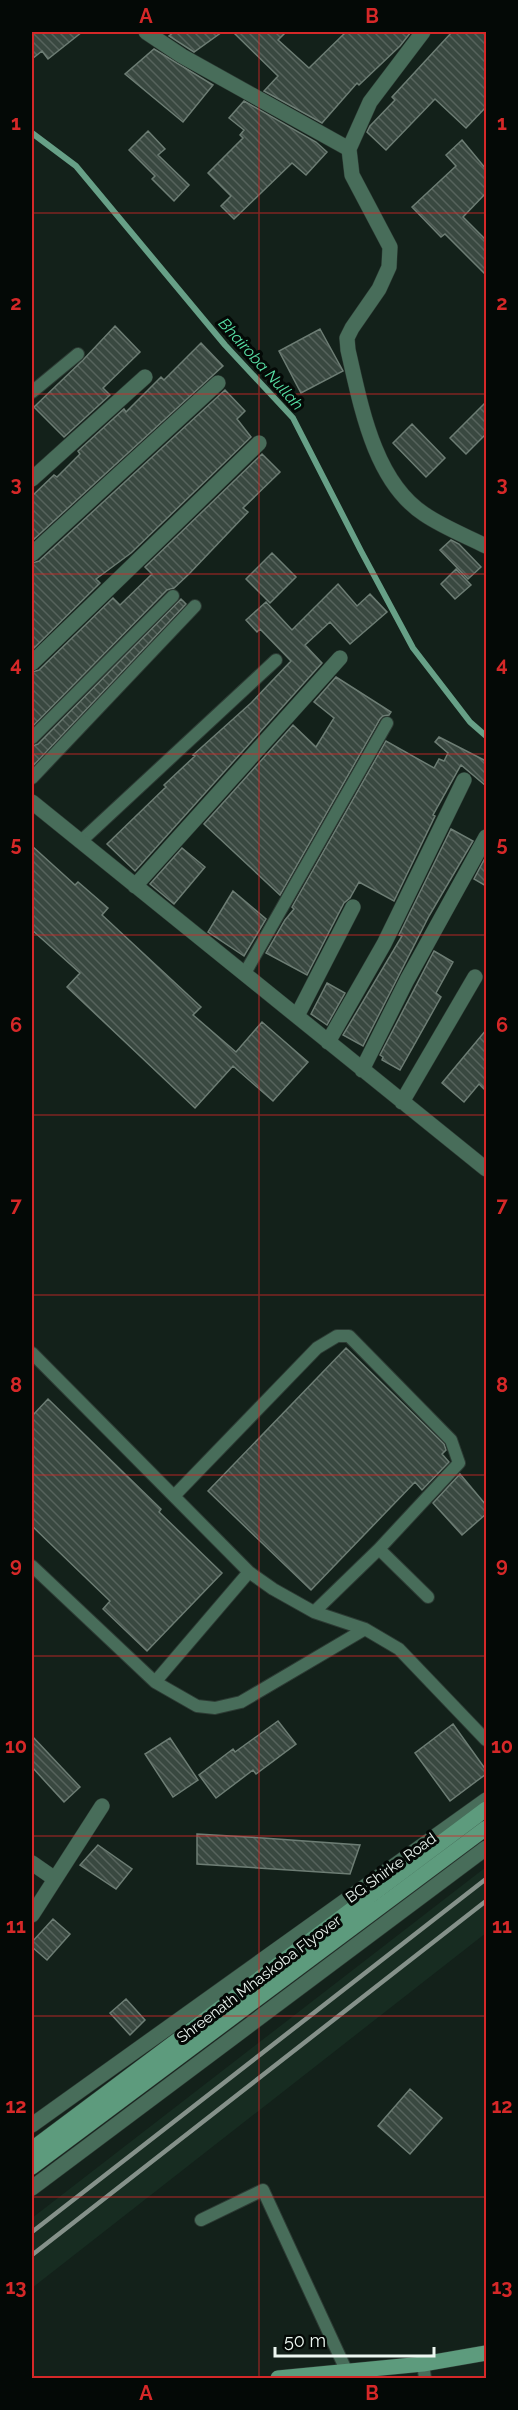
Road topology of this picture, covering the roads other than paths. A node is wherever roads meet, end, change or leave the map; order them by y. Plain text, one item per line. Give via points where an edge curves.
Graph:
1 (146, 32) edge
2 (423, 32) edge
3 (349, 149) junction
4 (78, 354) dead end
5 (145, 377) dead end
6 (218, 383) dead end
7 (32, 393) edge
8 (259, 442) dead end
9 (32, 479) edge
10 (486, 546) edge
11 (32, 554) edge
12 (173, 596) dead end
13 (195, 606) dead end
14 (340, 658) dead end
15 (276, 660) dead end
16 (32, 663) edge
17 (387, 723) dead end
18 (32, 738) edge
19 (32, 778) edge
20 (464, 780) dead end
21 (32, 802) edge
22 (486, 837) edge
23 (80, 842) junction
24 (135, 886) junction
25 (353, 907) dead end
26 (244, 973) junction
27 (475, 977) dead end
28 (297, 1016) junction
29 (328, 1042) junction
30 (362, 1070) junction
31 (402, 1102) junction
32 (486, 1169) edge
33 (32, 1353) edge
34 (174, 1496) junction
35 (379, 1549) junction
36 (32, 1566) edge
37 (249, 1572) junction
38 (428, 1597) dead end
39 (314, 1612) junction
40 (365, 1629) junction
41 (155, 1682) junction
42 (486, 1740) edge
43 (486, 1800) edge
44 (102, 1806) dead end
45 (486, 1809) edge
46 (486, 1828) edge
47 (486, 1848) edge
48 (32, 1863) edge
49 (55, 1879) junction
50 (32, 1915) edge
51 (32, 2126) edge
52 (32, 2149) edge
53 (32, 2167) edge
54 (32, 2188) edge
55 (201, 2220) dead end
56 (486, 2353) edge
57 (424, 2371) edge
58 (347, 2372) junction
59 (278, 2379) edge

1 - 3 street
2 - 3 street via 370,102
3 - 10 street via 352,175 390,247 389,267 380,289 347,338 377,454 398,491 424,514
4 - 7 lane
5 - 9 street
6 - 11 street
8 - 16 street
12 - 18 lane
13 - 19 lane
14 - 24 street
15 - 23 lane
17 - 26 lane
20 - 29 street via 384,944
21 - 23 street
22 - 30 street
23 - 24 street
24 - 26 street
25 - 28 street
26 - 28 street
27 - 31 street
28 - 29 street
29 - 30 street
30 - 31 street
31 - 32 street
33 - 34 lane
34 - 35 lane via 317,1348 336,1336 349,1336 451,1440 459,1463
34 - 37 lane
35 - 38 lane
35 - 39 lane
36 - 41 lane
37 - 39 lane
37 - 41 lane
39 - 40 lane
40 - 41 lane via 241,1702 215,1708 197,1706
40 - 42 lane via 399,1649
43 - 51 street, BG Shirke Road
44 - 49 street
45 - 52 main road, Shreenath Mhaskoba Flyover
46 - 53 main road, Shreenath Mhaskoba Flyover
47 - 54 street
48 - 49 street
49 - 50 street
55 - 58 lane via 263,2190
56 - 57 main road
57 - 58 main road
58 - 59 main road

